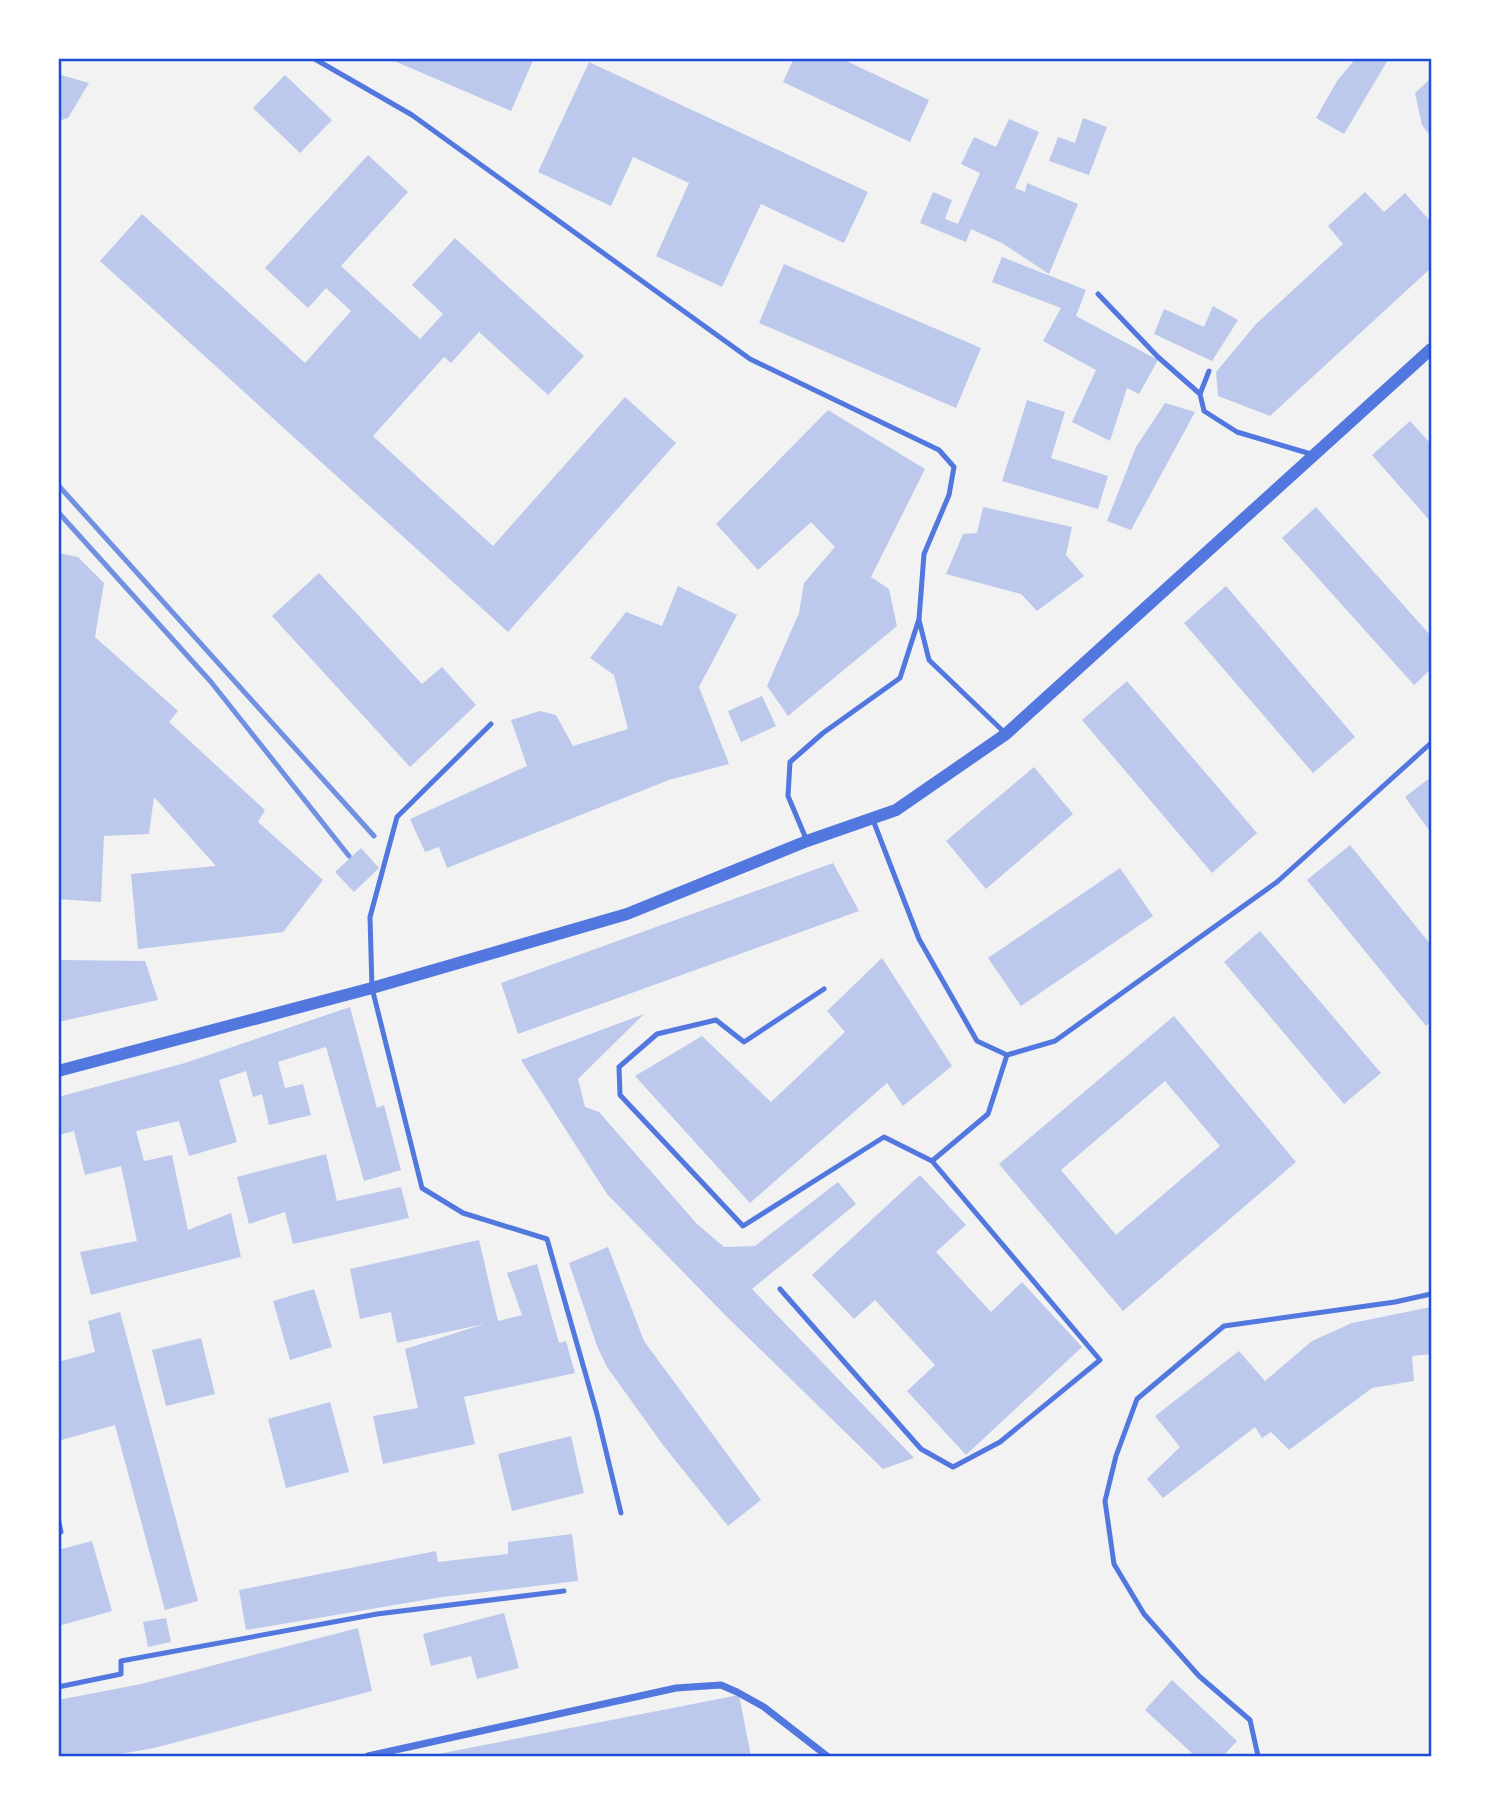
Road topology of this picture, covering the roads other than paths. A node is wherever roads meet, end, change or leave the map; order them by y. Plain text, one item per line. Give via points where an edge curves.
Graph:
1 (313, 58) edge
2 (1098, 294) dead end
3 (1431, 349) edge
4 (1209, 371) dead end
5 (1200, 394) junction
6 (1313, 455) junction
7 (919, 619) junction
8 (491, 724) dead end
9 (1006, 734) junction
10 (1431, 743) edge
11 (873, 820) junction
12 (807, 841) junction
13 (372, 988) junction
14 (824, 989) dead end
15 (1007, 1055) junction
16 (58, 1071) edge
17 (932, 1161) junction
18 (780, 1289) dead end
19 (1431, 1294) edge
20 (621, 1513) dead end
21 (58, 1518) edge
22 (61, 1532) dead end
23 (564, 1591) dead end
24 (58, 1687) edge
25 (368, 1756) edge
26 (827, 1756) edge
27 (1258, 1756) edge

1 - 7 lane via 412,115 750,359 939,450 954,467 949,495 924,554
2 - 5 lane
3 - 6 street
4 - 5 lane
5 - 6 lane via 1204,411 1237,432
6 - 9 street
7 - 9 lane via 929,660
7 - 12 lane via 900,678 790,762 788,796
8 - 13 lane via 397,817 370,917
9 - 11 street via 896,810
10 - 15 lane via 1277,882 1055,1041
11 - 12 street
11 - 15 lane via 919,939 977,1041
12 - 13 street via 627,914
13 - 16 street
13 - 20 lane via 422,1188 463,1213 547,1239
14 - 17 lane via 744,1042 716,1020 657,1034 619,1068 620,1095 743,1226 884,1137
15 - 17 lane via 988,1114
17 - 18 lane via 1100,1360 1000,1442 953,1467 921,1449
19 - 27 lane via 1224,1326 1137,1399 1105,1501 1114,1564 1144,1615 1199,1676 1250,1720
21 - 22 lane
23 - 24 lane via 377,1614 121,1661 121,1674
25 - 26 street via 676,1688 721,1685 764,1707

